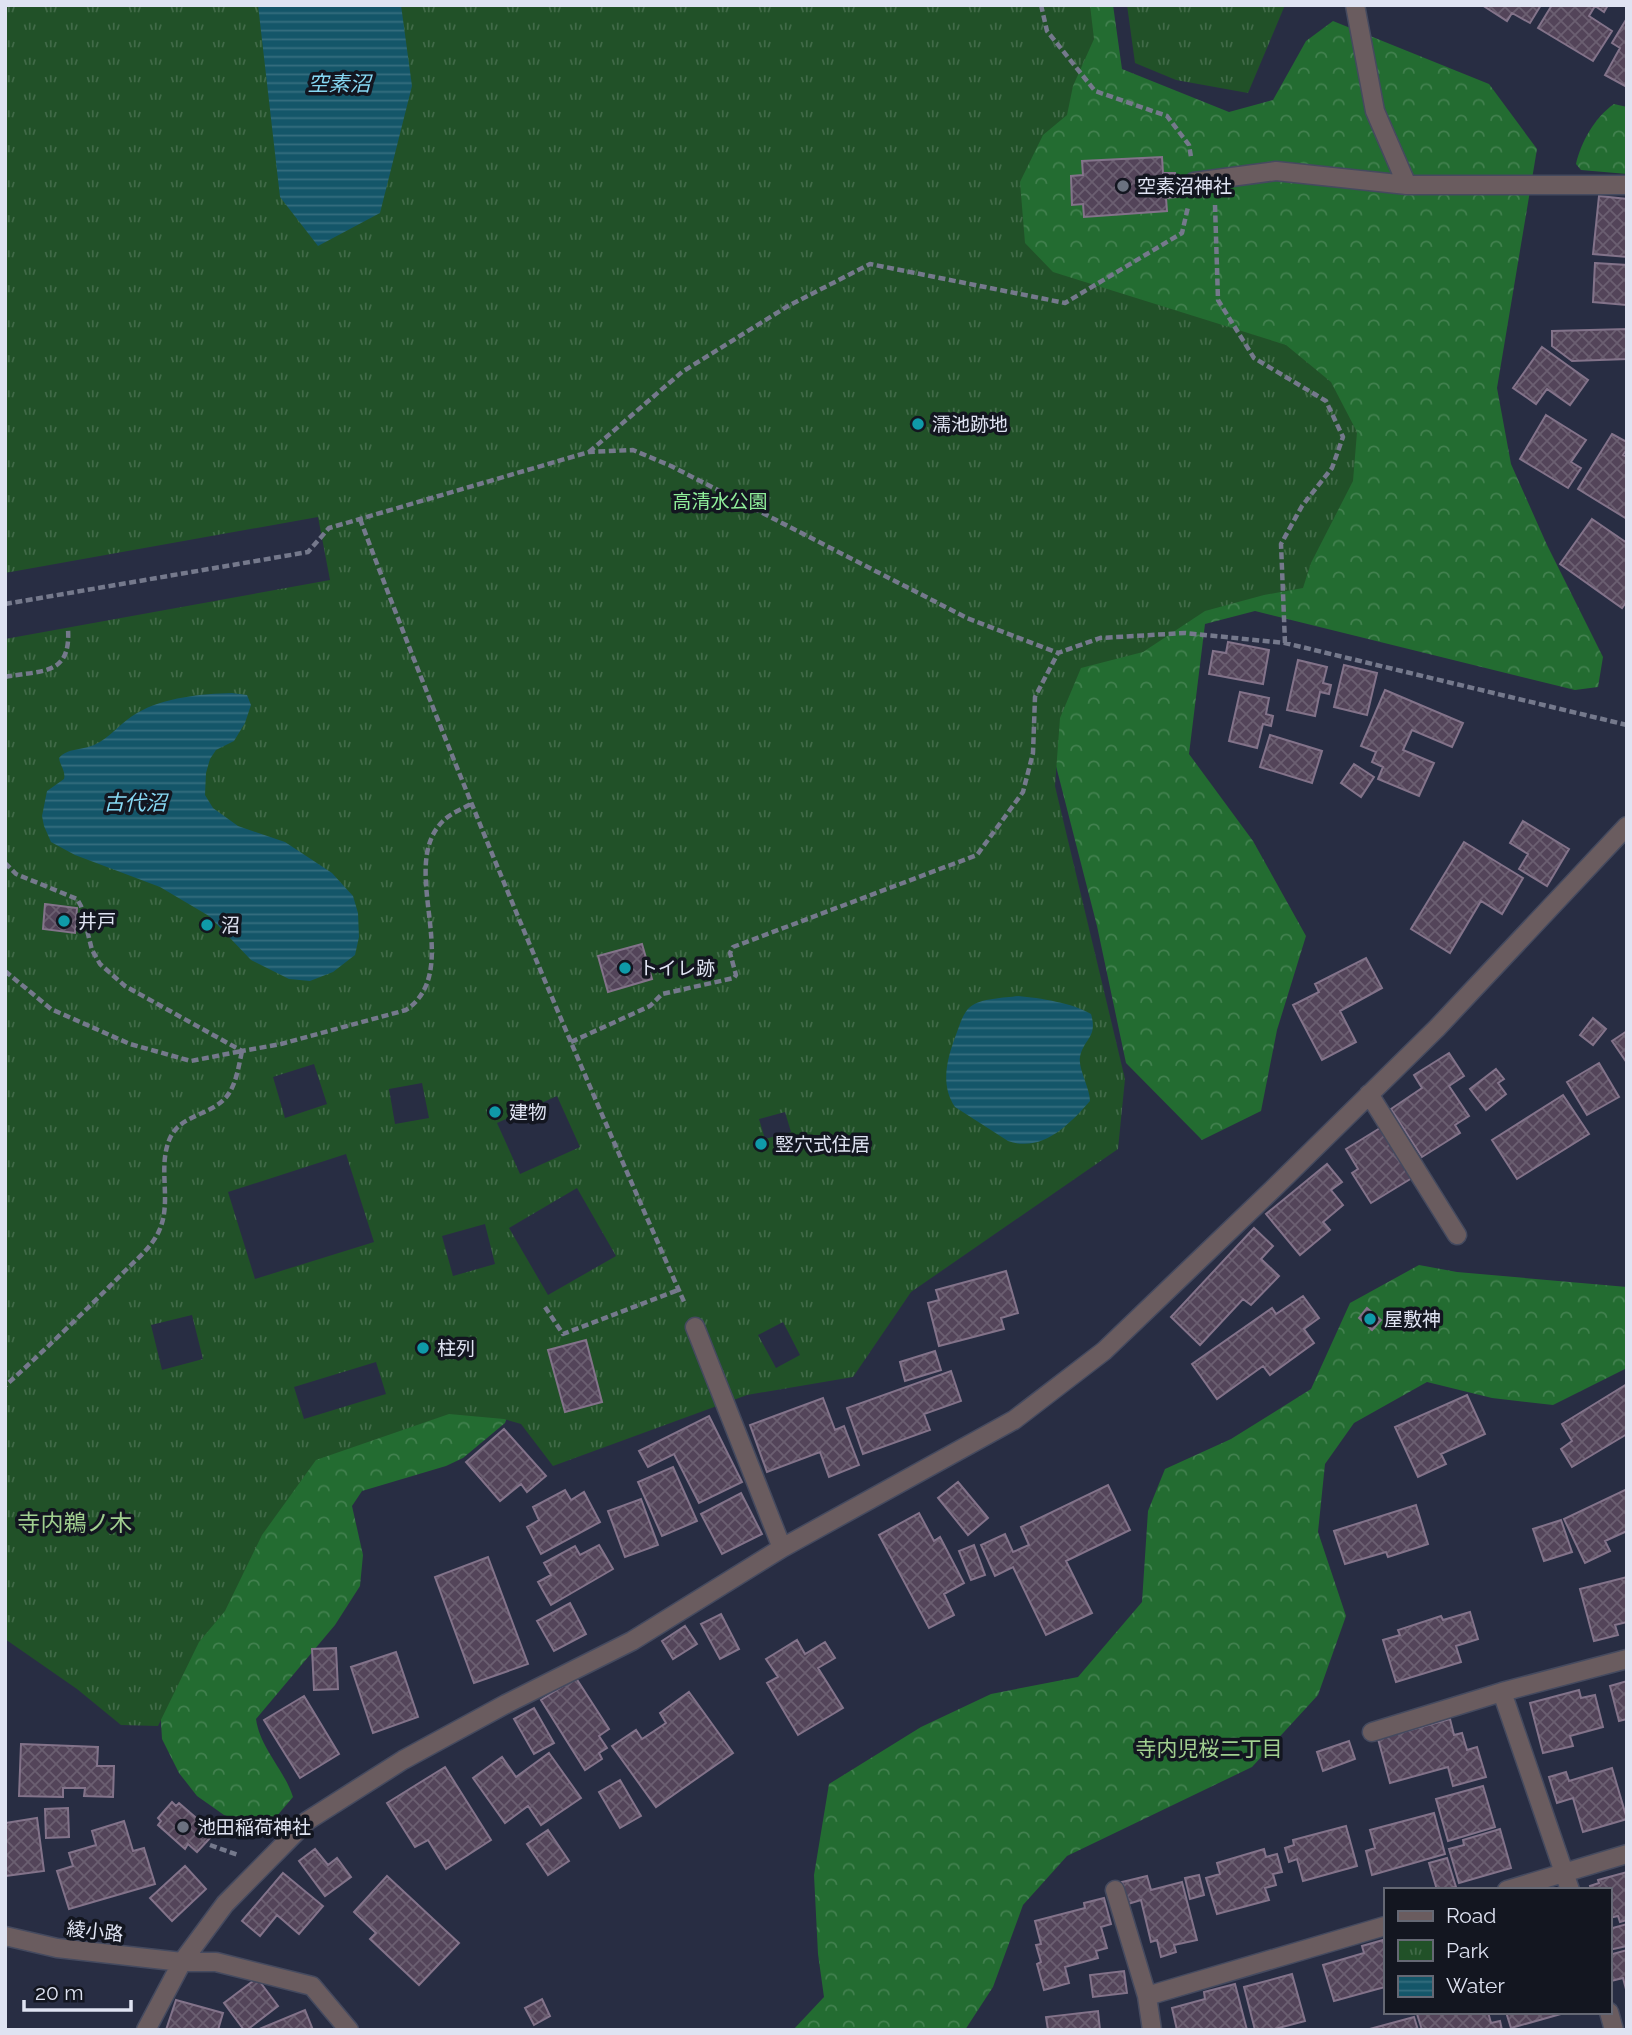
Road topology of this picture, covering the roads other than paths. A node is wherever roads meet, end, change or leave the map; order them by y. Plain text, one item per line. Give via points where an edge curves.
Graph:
1 (1355, 5) edge
2 (1194, 182) road end
3 (1407, 185) junction
4 (1627, 185) edge
5 (1627, 826) edge
6 (1369, 1094) junction
7 (1457, 1235) dead end
8 (695, 1327) road end
9 (782, 1548) junction
10 (1627, 1658) edge
11 (1502, 1692) junction
12 (1372, 1732) dead end
13 (1627, 1854) edge
14 (1568, 1881) edge
15 (1521, 1888) edge
16 (1115, 1890) dead end
17 (1384, 1926) edge
18 (5, 1936) edge
19 (181, 1962) junction
20 (1147, 1996) junction
21 (146, 2030) edge
22 (349, 2030) edge
23 (1152, 2030) edge

1 - 3 street via 1375,111
2 - 3 street via 1276,171
3 - 4 street
5 - 6 street
6 - 7 street
6 - 9 street via 1094,1359 1014,1420
8 - 9 street
9 - 19 street via 632,1641 426,1747 307,1821 225,1904
10 - 11 street
11 - 12 street
11 - 14 street
13 - 14 street
14 - 15 street
16 - 20 street
17 - 20 street
18 - 19 street, 綾小路 via 57,1948
19 - 21 street
19 - 22 street, 綾小路 via 216,1962 312,1986
20 - 23 street

